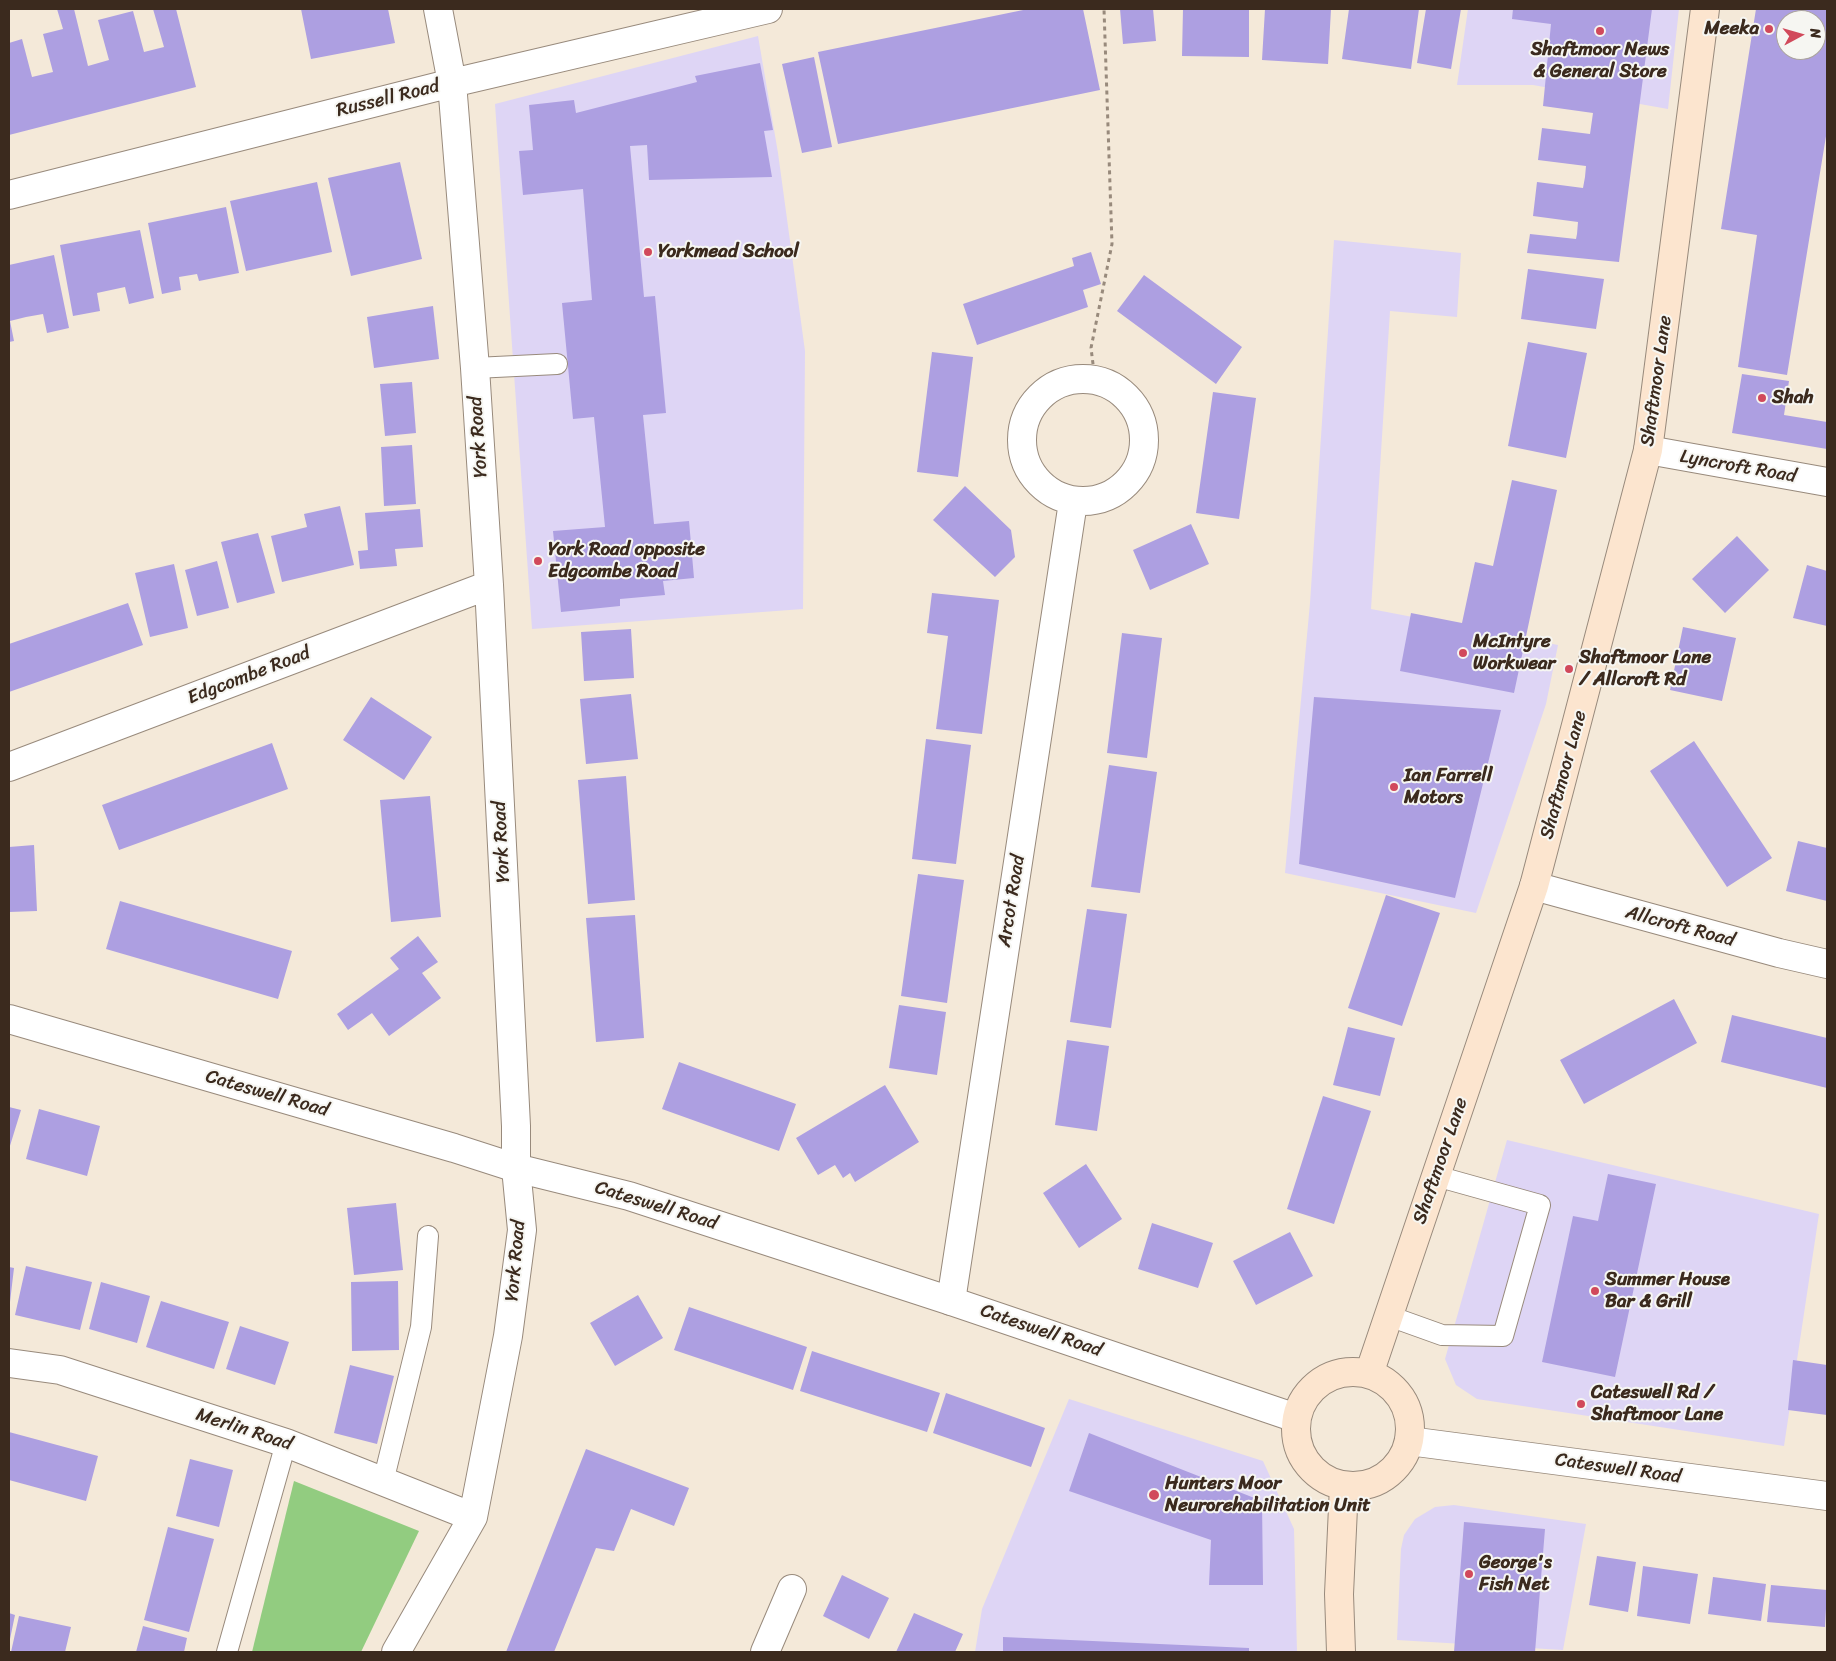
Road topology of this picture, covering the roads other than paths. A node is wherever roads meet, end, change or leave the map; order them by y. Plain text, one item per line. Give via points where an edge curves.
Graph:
1 (438, 9) edge
2 (768, 9) edge
3 (1705, 9) edge
4 (452, 83) junction
5 (9, 195) edge
6 (556, 364) dead end
7 (475, 368) junction
8 (1648, 450) junction
9 (1827, 482) edge
10 (1073, 502) junction
11 (488, 585) junction
12 (9, 767) edge
13 (1534, 886) junction
14 (1827, 964) edge
15 (9, 1018) edge
16 (516, 1168) junction
17 (1436, 1176) junction
18 (428, 1236) dead end
19 (951, 1301) junction
20 (1389, 1316) junction
21 (9, 1363) edge
22 (1369, 1374) junction
23 (1296, 1418) junction
24 (1409, 1441) junction
25 (286, 1443) junction
26 (383, 1482) junction
27 (1344, 1486) junction
28 (1827, 1496) edge
29 (473, 1517) junction
30 (792, 1589) dead end
31 (227, 1652) edge
32 (396, 1652) edge
33 (765, 1652) edge
34 (1341, 1652) edge

1 - 4 street, York Road
2 - 4 street, Russell Road
3 - 8 main road, Shaftmoor Lane
4 - 5 street, Russell Road
4 - 7 street, York Road
6 - 7 lane
7 - 11 street, York Road
8 - 9 street, Lyncroft Road
8 - 13 main road, Shaftmoor Lane
10 - 10 street via 1053,494 1032,476 1024,456 1022,431 1029,411 1043,394 1061,383 1095,380 1114,388 1133,404 1143,424 1144,451 1137,471 1116,493 1097,501
10 - 19 street, Arcot Road
11 - 12 street, Edgcombe Road
11 - 16 street, York Road
13 - 14 street, Allcroft Road
13 - 17 main road, Shaftmoor Lane
15 - 16 street, Cateswell Road
16 - 19 street, Cateswell Road via 629,1196
16 - 29 street, York Road via 522,1230 508,1336
17 - 20 main road, Shaftmoor Lane
17 - 20 lane via 1540,1204 1502,1336 1442,1335
18 - 26 lane via 420,1327
19 - 23 street, Cateswell Road
20 - 22 main road, Shaftmoor Lane
21 - 25 street, Merlin Road via 60,1370
22 - 23 main road via 1348,1372 1328,1377 1317,1384 1304,1400
22 - 24 main road via 1392,1387 1404,1404 1410,1423
23 - 27 main road via 1300,1452 1311,1469 1325,1480
24 - 27 main road via 1402,1460 1386,1476 1368,1485
24 - 28 street, Cateswell Road
25 - 26 street, Merlin Road
25 - 31 lane
26 - 29 street, Merlin Road
27 - 34 main road via 1339,1594
29 - 32 street, York Road
30 - 33 street

